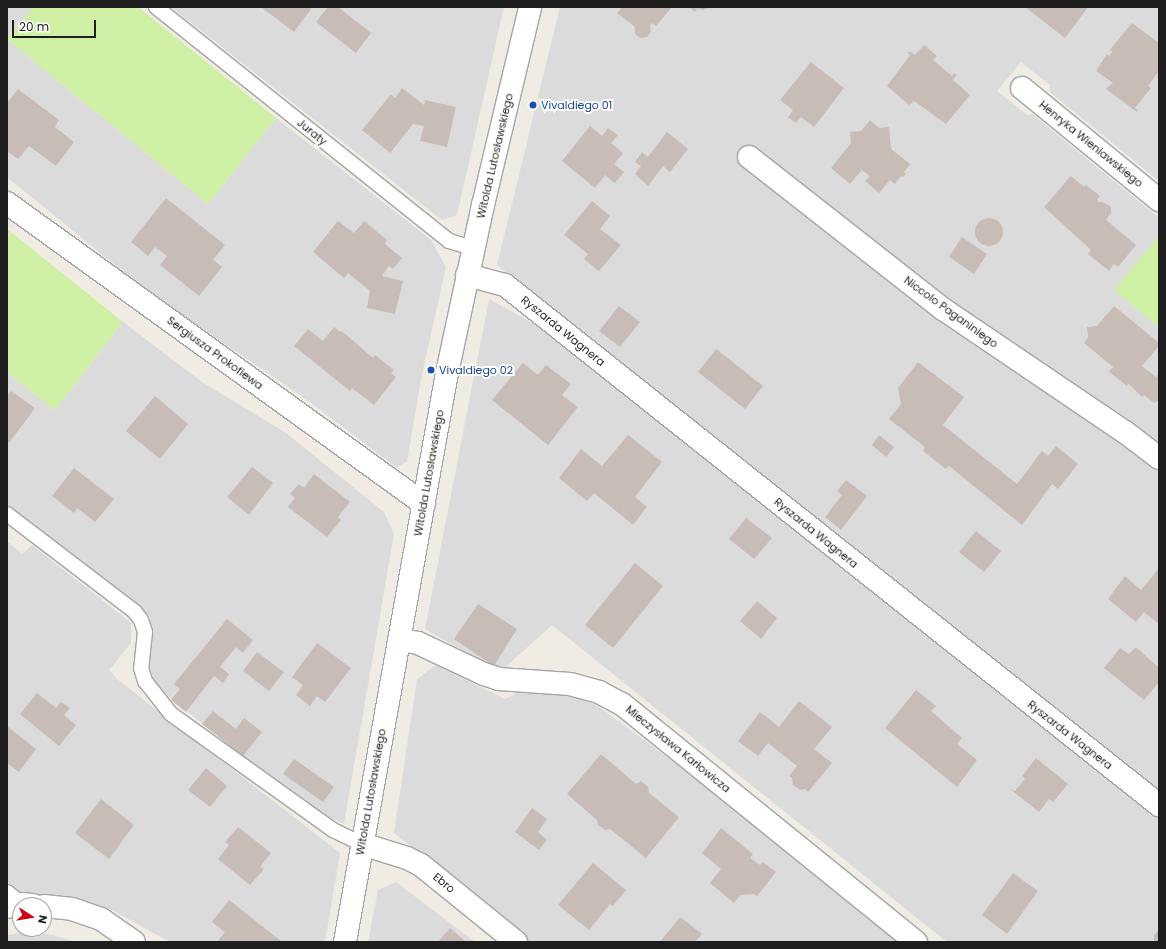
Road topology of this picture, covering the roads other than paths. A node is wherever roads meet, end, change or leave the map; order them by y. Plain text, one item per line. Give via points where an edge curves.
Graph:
1 (156, 7) edge
2 (530, 7) edge
3 (1022, 88) dead end
4 (749, 157) dead end
5 (1159, 200) edge
6 (7, 203) edge
7 (474, 248) junction
8 (467, 275) junction
9 (1159, 458) edge
10 (424, 504) junction
11 (7, 514) edge
12 (399, 640) junction
13 (1159, 805) edge
14 (362, 844) junction
15 (52, 907) edge
16 (134, 942) edge
17 (345, 942) edge
18 (516, 942) edge
19 (916, 942) edge

1 - 7 lane, Juraty via 449,241
2 - 7 street, Witolda Lutosławskiego
3 - 5 street, Henryka Wieniawskiego
4 - 9 street, Niccolo Paganiniego via 944,309 1125,432
6 - 10 street, Sergiusza Prokofiewa
7 - 8 street, Witolda Lutosławskiego
8 - 10 street, Witolda Lutosławskiego
8 - 13 street, Ryszarda Wagnera via 505,285
10 - 12 street, Witolda Lutosławskiego
11 - 14 lane via 135,612 145,632 141,668 145,681 171,714 333,830
12 - 14 street, Witolda Lutosławskiego
12 - 19 street, Mieczysława Karłowicza via 418,644 499,679 570,684 600,692 622,704
14 - 17 street, Witolda Lutosławskiego
14 - 18 street, Ebro via 421,864
15 - 16 street via 72,909 101,919

